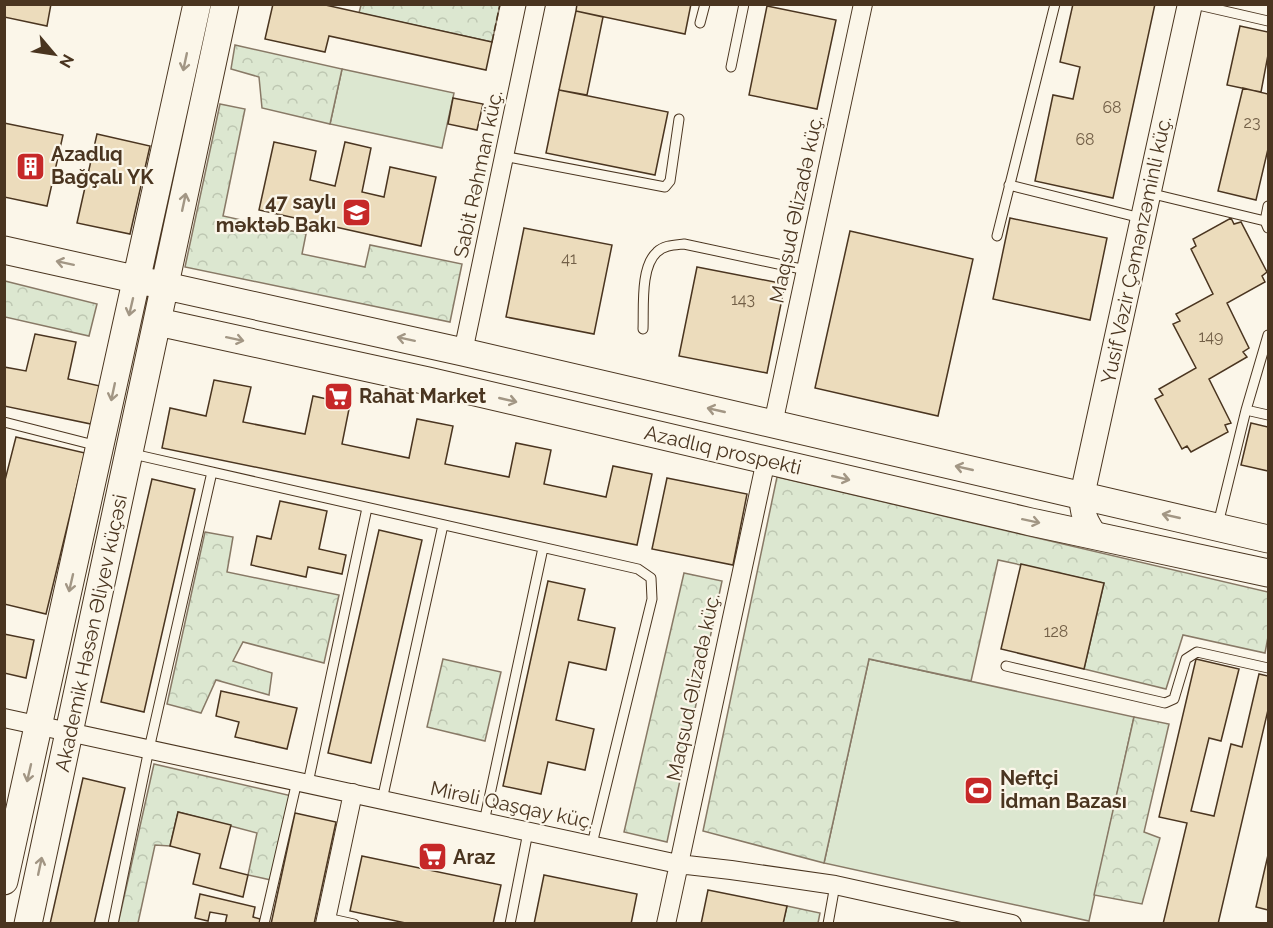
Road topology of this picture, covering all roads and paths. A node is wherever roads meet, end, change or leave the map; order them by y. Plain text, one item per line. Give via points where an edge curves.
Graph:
1 (198, 4) edge
2 (225, 4) edge
3 (536, 4) edge
4 (705, 4) edge
5 (744, 4) edge
6 (863, 4) edge
7 (1055, 4) edge
8 (1192, 4) edge
9 (1269, 21) edge
10 (700, 23) dead end
11 (731, 67) dead end
12 (680, 119) dead end
13 (503, 156) junction
14 (1009, 185) junction
15 (1149, 193) junction
16 (1269, 206) edge
17 (1144, 218) junction
18 (1267, 225) edge
19 (997, 236) dead end
20 (4, 250) edge
21 (135, 269) junction
22 (806, 270) junction
23 (175, 278) junction
24 (643, 329) dead end
25 (164, 330) junction
26 (1269, 335) edge
27 (463, 352) junction
28 (1246, 410) junction
29 (1269, 415) edge
30 (4, 422) edge
31 (773, 424) junction
32 (101, 447) junction
33 (130, 453) junction
34 (765, 460) junction
35 (212, 472) junction
36 (1082, 496) junction
37 (367, 508) junction
38 (443, 525) junction
39 (1218, 527) junction
40 (1095, 535) junction
41 (1269, 539) edge
42 (543, 548) junction
43 (1269, 573) edge
44 (1006, 666) dead end
45 (1269, 668) edge
46 (4, 718) edge
47 (39, 726) junction
48 (69, 732) junction
49 (149, 749) junction
50 (303, 782) junction
51 (353, 793) junction
52 (382, 800) junction
53 (483, 822) junction
54 (528, 832) junction
55 (592, 844) junction
56 (678, 864) junction
57 (4, 881) edge
58 (836, 885) junction
59 (974, 919) edge
60 (326, 921) edge
61 (116, 923) edge
62 (28, 924) edge
63 (264, 924) edge
64 (354, 924) edge
65 (510, 924) edge
66 (666, 924) edge
67 (828, 924) edge
68 (1012, 924) edge

1 -> 21 main road
23 -> 2 main road
3 - 13 street, Sabit Rəhman küç.
4 - 10 lane
5 - 11 lane
6 - 22 street, Maqsud Əlizadə küç.
7 - 14 lane
8 - 9 lane
8 - 15 main road, Yusif Vəzir Çəmənzəminli küç.
12 - 13 lane via 670,181 665,187
13 - 27 street, Sabit Rəhman küç.
14 - 17 lane
14 - 19 lane
15 - 17 main road, Yusif Vəzir Çəmənzəminli küç.
15 - 18 lane
16 - 18 lane
17 - 36 main road, Yusif Vəzir Çəmənzəminli küç.
21 -> 20 main road
21 - 23 main road, Azadlıq prospekti
21 -> 32 main road, Akademik Həsən Əliyev küçəsi
22 - 24 lane via 684,244 665,247 656,252 646,272
22 - 31 street, Maqsud Əlizadə küç.
23 - 25 main road, Akademik Həsən Əliyev küçəsi
27 -> 23 main road, Azadlıq prospekti
25 - 33 main road, Akademik Həsən Əliyev küçəsi
25 -> 34 main road, Azadlıq prospekti via 428,381
26 - 28 lane
31 -> 27 main road, Azadlıq prospekti
28 - 29 lane
28 - 39 lane
30 - 32 lane
36 -> 31 main road, Azadlıq prospekti
32 -> 47 main road, Akademik Həsən Əliyev küçəsi
33 - 35 lane
33 - 48 main road, Akademik Həsən Əliyev küçəsi
34 -> 40 main road, Azadlıq prospekti
34 - 56 street, Maqsud Əlizadə küç.
35 - 37 lane
35 - 49 lane
39 -> 36 main road, Azadlıq prospekti
36 - 40 main road via 1086,522
37 - 38 lane
37 - 50 lane
38 - 42 lane
38 - 52 lane
39 - 41 main road, Azadlıq prospekti
40 - 43 main road, Azadlıq prospekti
42 - 53 lane
42 - 55 lane via 638,569 651,578 652,599
44 - 45 lane via 1165,704 1174,699 1186,659 1197,652
46 - 47 street, Mirəli Qaşqay küç.
47 - 48 street, Mirəli Qaşqay küç.
47 -> 57 main road, Akademik Həsən Əliyev küçəsi
48 - 49 street, Mirəli Qaşqay küç.
62 -> 48 main road, Akademik Həsən Əliyev küçəsi
49 - 50 street, Mirəli Qaşqay küç.
49 - 61 lane
50 - 51 street, Mirəli Qaşqay küç.
50 - 63 lane
51 - 52 street, Mirəli Qaşqay küç.
51 - 60 street
52 - 53 street, Mirəli Qaşqay küç.
53 - 54 street, Mirəli Qaşqay küç.
54 - 55 street, Mirəli Qaşqay küç.
54 - 65 lane
55 - 56 street, Mirəli Qaşqay küç.
56 - 58 street, Mirəli Qaşqay küç.
56 - 66 street, Maqsud Əlizadə küç.
58 - 59 street, Mirəli Qaşqay küç.
58 - 67 lane
59 - 68 street, Mirəli Qaşqay küç.
60 - 64 lane

